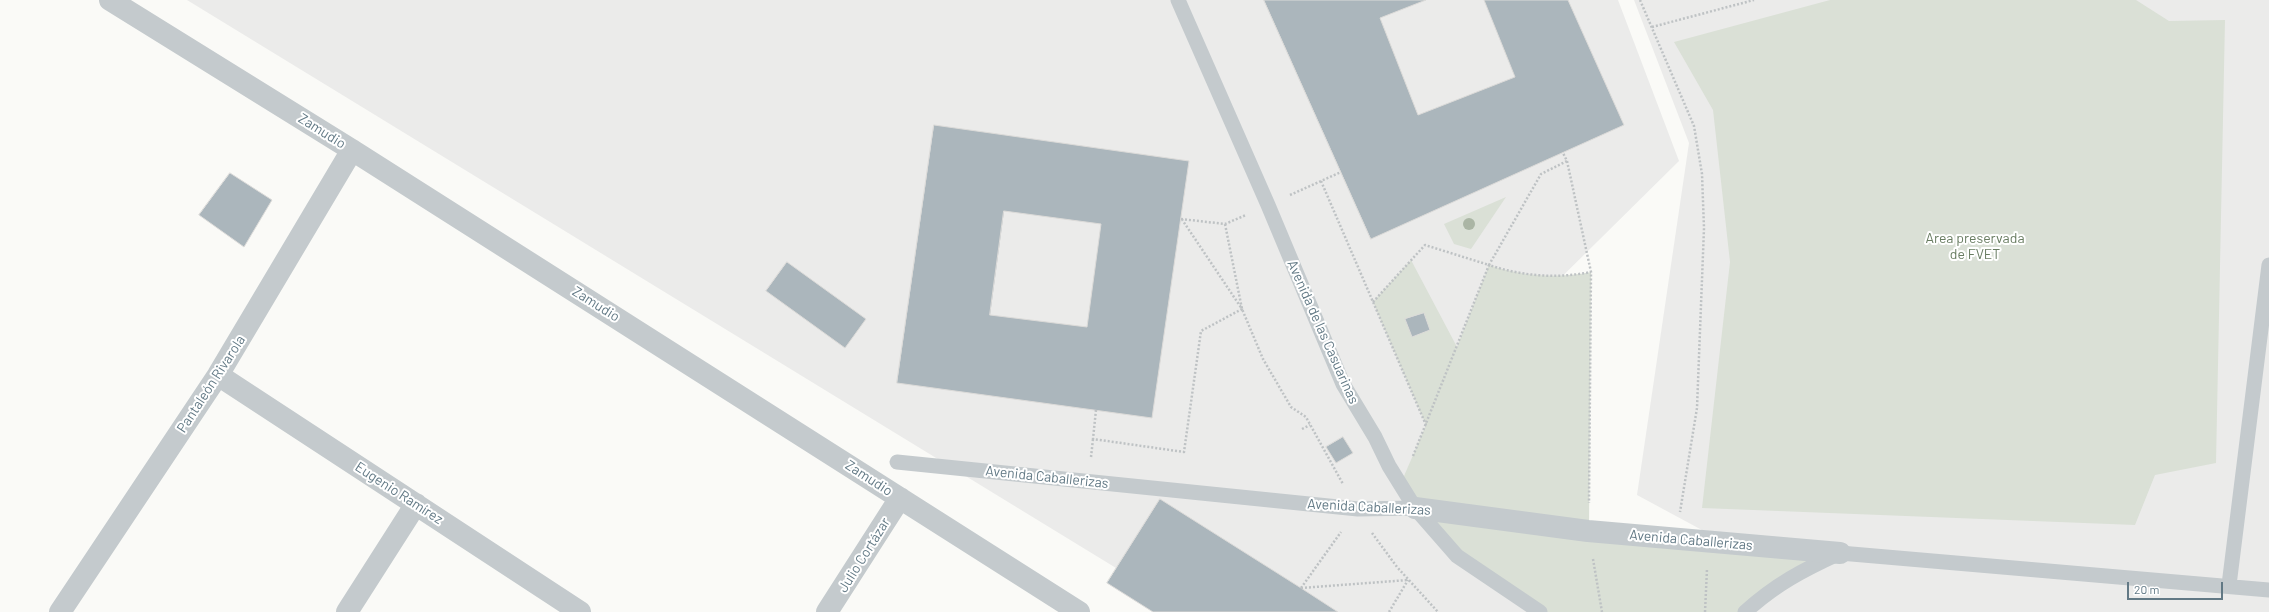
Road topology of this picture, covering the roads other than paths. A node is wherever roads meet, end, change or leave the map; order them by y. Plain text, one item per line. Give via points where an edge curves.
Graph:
1 (110, 0) edge
2 (1178, 0) edge
3 (352, 150) junction
4 (2269, 265) edge
5 (218, 375) junction
6 (897, 462) dead end
7 (900, 498) junction
8 (416, 504) junction
9 (1415, 508) junction
10 (1840, 553) junction
11 (2229, 585) junction
12 (2269, 590) edge
13 (60, 612) edge
14 (347, 612) edge
15 (580, 612) edge
16 (827, 612) edge
17 (1079, 612) edge
18 (1540, 612) edge
19 (1745, 612) edge

1 - 3 street, Zamudio
2 - 9 lane, Avenida de las Casuarinas via 1343,384 1375,437 1388,466
3 - 5 street, Pantaleón Rivarola
3 - 7 street, Zamudio
4 - 11 lane
5 - 8 street, Eugenio Ramírez
5 - 13 street, Pantaleón Rivarola
6 - 9 lane, Avenida Caballerizas via 1358,509
7 - 16 street, Julio Cortázar
7 - 17 street, Zamudio
8 - 14 street
8 - 15 street, Eugenio Ramírez
9 - 10 street, Avenida Caballerizas via 1588,530
9 - 18 lane, Avenida de las Casuarinas via 1457,556
10 - 11 lane
10 - 19 lane via 1802,571 1769,591
11 - 12 lane

